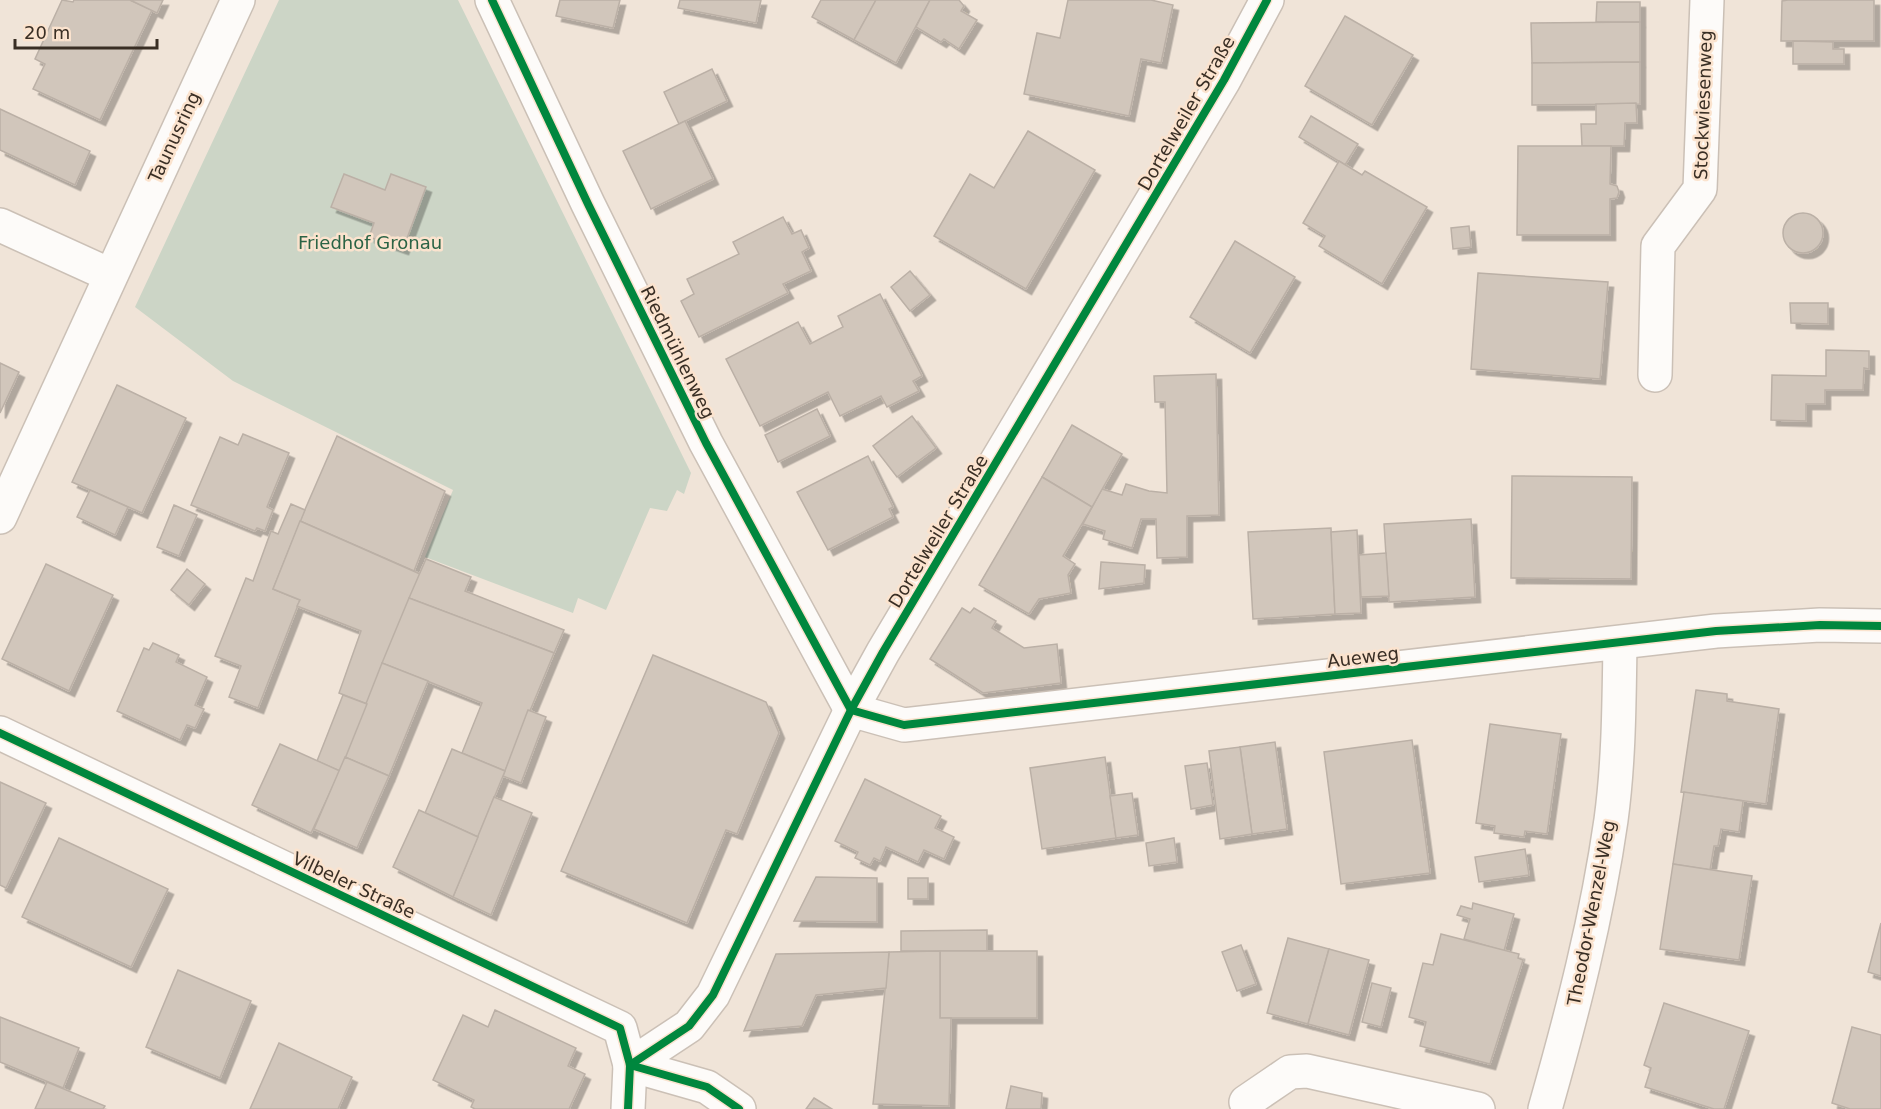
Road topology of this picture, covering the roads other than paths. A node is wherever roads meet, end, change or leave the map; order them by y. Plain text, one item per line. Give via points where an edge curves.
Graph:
1 (238, 0) edge
2 (492, 0) edge
3 (1268, 0) edge
4 (1286, 0) edge
5 (1707, 0) edge
6 (1224, 81) junction
7 (0, 225) edge
8 (110, 275) junction
9 (1655, 375) dead end
10 (0, 517) edge
11 (1881, 626) edge
12 (1620, 643) junction
13 (851, 710) junction
14 (0, 734) edge
15 (630, 1065) junction
16 (1246, 1102) dead end
17 (628, 1109) edge
18 (739, 1109) edge
19 (1478, 1109) edge
20 (1545, 1109) edge

1 - 8 street, Taunusring
2 - 13 street, Riedmühlenweg via 706,443
3 - 6 street, Dortelweiler Straße
4 - 6 street, Dortelweiler Straße
5 - 9 street, Stockwiesenweg via 1700,189 1658,246
6 - 13 street, Dortelweiler Straße
7 - 8 street
8 - 10 street, Taunusring
11 - 12 street, Aueweg via 1716,631
12 - 13 street, Aueweg via 904,725
12 - 20 street, Theodor-Wenzel-Weg via 1619,731 1606,853 1582,969
13 - 15 street, Dortelweiler Straße via 713,995 689,1026
14 - 15 street, Vilbeler Straße via 620,1028
15 - 17 street, Vilbeler Straße
15 - 18 street via 707,1087
16 - 19 street via 1290,1072 1307,1071

